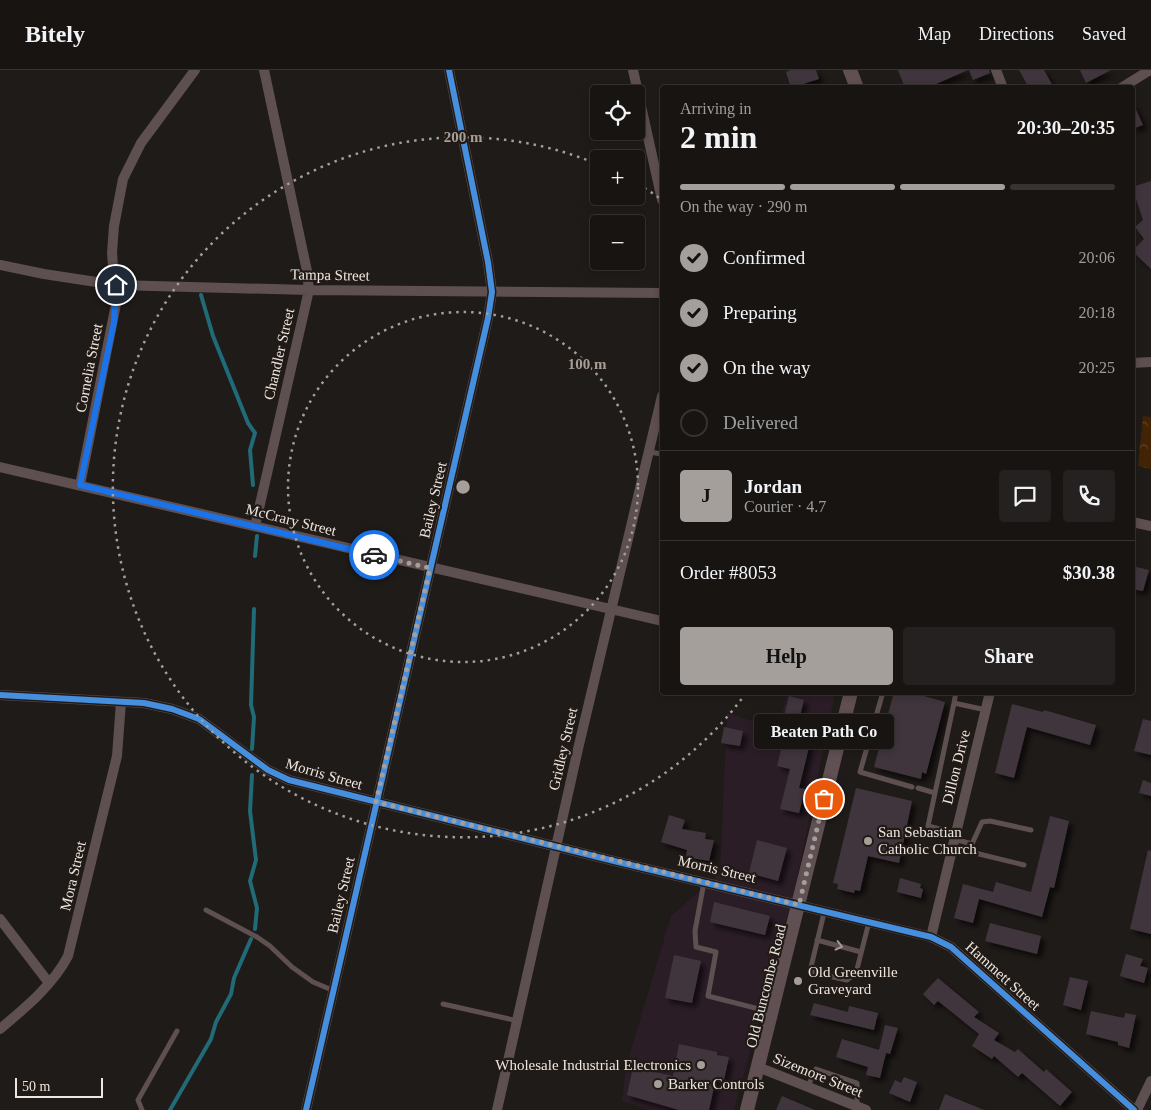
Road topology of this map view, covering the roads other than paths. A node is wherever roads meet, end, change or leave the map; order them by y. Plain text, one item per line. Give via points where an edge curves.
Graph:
1 (195, 70) edge
2 (264, 70) edge
3 (449, 70) edge
4 (633, 70) edge
5 (850, 70) edge
6 (996, 70) edge
7 (1150, 70) edge
8 (1138, 73) edge
9 (856, 85) edge
10 (1002, 85) edge
11 (1124, 85) edge
12 (660, 191) edge
13 (0, 265) edge
14 (116, 285) junction
15 (309, 290) junction
16 (492, 292) junction
17 (660, 293) edge
18 (1151, 362) edge
19 (1135, 363) edge
20 (660, 414) edge
21 (649, 452) junction
22 (660, 454) edge
23 (0, 467) edge
24 (80, 485) junction
25 (1135, 523) edge
26 (255, 526) junction
27 (1151, 526) edge
28 (430, 568) junction
29 (612, 610) junction
30 (660, 621) edge
31 (0, 695) edge
32 (850, 695) edge
33 (882, 695) edge
34 (955, 695) edge
35 (989, 695) edge
36 (121, 702) junction
37 (954, 703) junction
38 (986, 710) junction
39 (912, 786) dead end
40 (918, 788) dead end
41 (935, 792) junction
42 (376, 802) junction
43 (1031, 830) dead end
44 (954, 836) junction
45 (972, 844) junction
46 (555, 846) junction
47 (1024, 865) dead end
48 (704, 882) junction
49 (799, 905) junction
50 (206, 910) dead end
51 (824, 913) junction
52 (0, 919) edge
53 (869, 922) junction
54 (931, 937) junction
55 (818, 940) junction
56 (861, 952) junction
57 (49, 983) junction
58 (332, 990) junction
59 (443, 1004) dead end
60 (772, 1012) junction
61 (518, 1021) junction
62 (0, 1030) edge
63 (177, 1030) dead end
64 (758, 1067) junction
65 (1151, 1081) edge
66 (808, 1086) junction
67 (861, 1108) edge
68 (142, 1110) edge
69 (306, 1110) edge
70 (497, 1110) edge
71 (747, 1110) edge
72 (1134, 1110) edge
73 (1137, 1110) edge

1 - 14 street, Cornelia Street via 142,143 123,179 112,253
2 - 15 street, Chandler Street
3 - 16 street, Bailey Street via 483,230
4 - 12 street
5 - 9 street
6 - 10 street
7 - 8 street
8 - 11 street
13 - 14 street, Tampa Street
14 - 15 street, Tampa Street
14 - 24 street, Cornelia Street via 114,322
15 - 16 street, Tampa Street
15 - 26 street, Chandler Street
16 - 17 street, Tampa Street
16 - 28 street, Bailey Street
18 - 19 street
20 - 21 street, Gridley Street
21 - 22 lane
21 - 29 street, Gridley Street
23 - 24 street, McCrary Street
24 - 26 street, McCrary Street
25 - 27 street
26 - 28 street, McCrary Street
28 - 29 street, McCrary Street
28 - 42 street, Bailey Street
29 - 30 street, McCrary Street
29 - 46 street, Gridley Street
31 - 36 street, Morris Street
32 - 49 street, Old Buncombe Road
33 - 39 lane via 860,772
34 - 37 lane
35 - 38 street, Dillon Drive
36 - 42 street, Morris Street via 154,705 190,715 214,728 275,773 324,790
36 - 57 street, Mora Street via 116,756 72,945 62,968
37 - 38 lane
37 - 41 lane
38 - 44 street, Dillon Drive
40 - 41 lane
41 - 44 lane via 928,826
42 - 46 street, Morris Street
42 - 58 street, Bailey Street
43 - 45 lane via 982,822
44 - 45 lane
44 - 54 street, Dillon Drive
45 - 47 lane via 971,852
46 - 48 street, Morris Street
46 - 61 street, Gridley Street
48 - 49 street, Morris Street
48 - 60 lane via 695,931 696,946 716,952 708,996
49 - 51 street, Hammett Street
49 - 60 street, Old Buncombe Road
50 - 58 lane via 257,937 313,982
51 - 53 street, Hammett Street
51 - 55 lane
52 - 57 street
53 - 54 street, Hammett Street
53 - 56 lane
54 - 72 street, Hammett Street via 951,947
55 -> 56 lane
55 - 56 lane via 811,967 814,973 847,980 856,972
57 - 62 street, Mora Street
58 - 69 street, Bailey Street
59 - 61 lane
60 - 64 street, Old Buncombe Road
61 - 70 street, Gridley Street
63 - 68 lane via 138,1100
64 - 66 street, Sizemore Street
64 - 71 street, Old Buncombe Road
65 - 73 street
66 - 67 street, Sizemore Street
66 - 67 lane via 816,1068 857,1083

